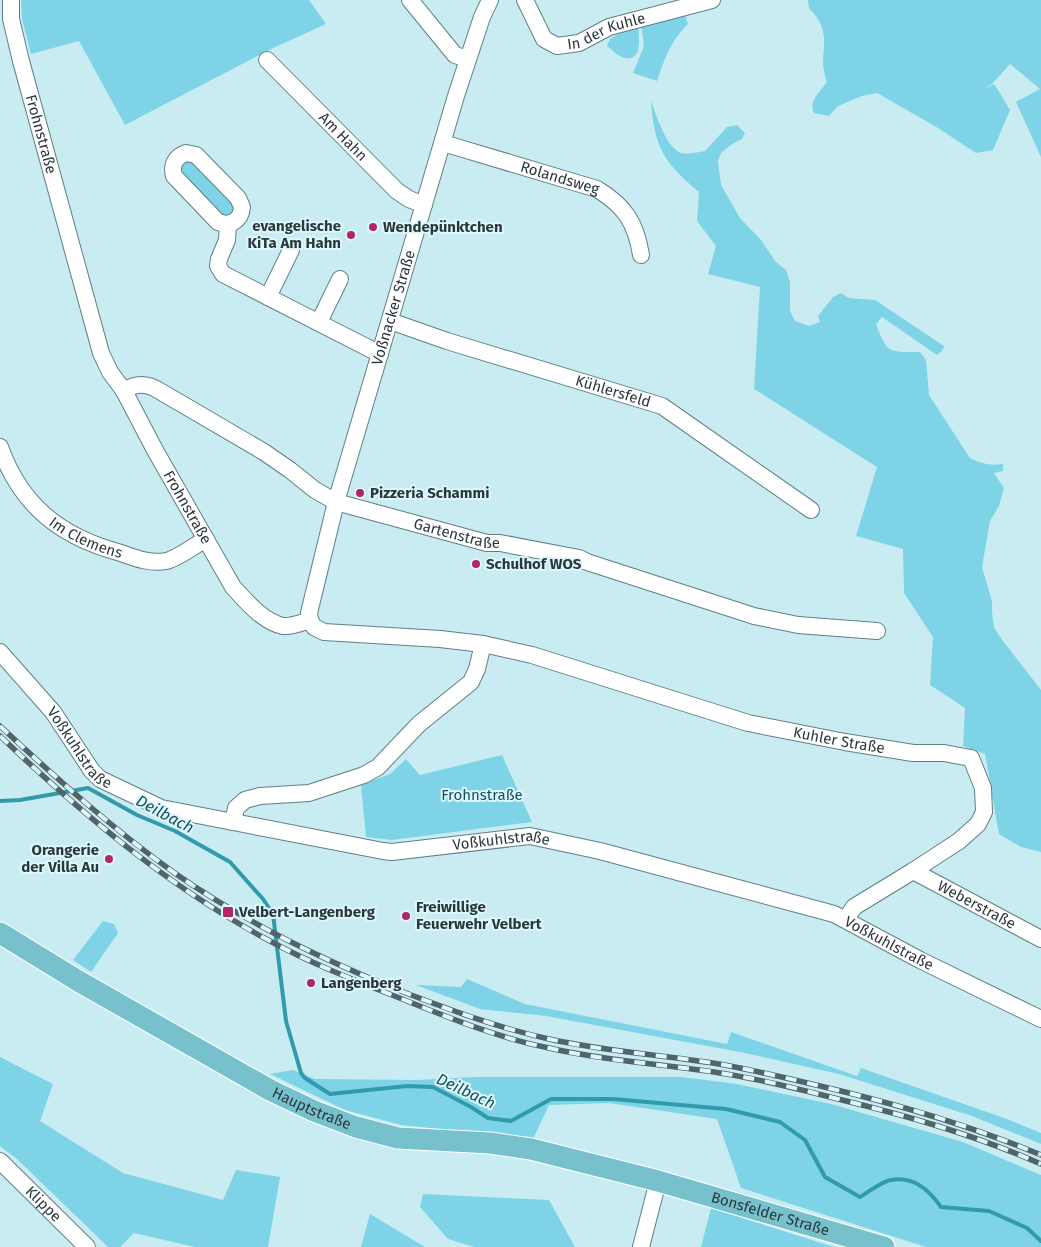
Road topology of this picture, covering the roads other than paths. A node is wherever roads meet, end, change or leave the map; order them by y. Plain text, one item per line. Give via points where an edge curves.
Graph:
1 (11, 0) edge
2 (410, 0) edge
3 (490, 0) edge
4 (525, 0) edge
5 (712, 0) edge
6 (468, 59) junction
7 (267, 60) dead end
8 (443, 143) junction
9 (424, 205) junction
10 (228, 224) junction
11 (291, 250) dead end
12 (641, 256) dead end
13 (340, 280) dead end
14 (268, 297) junction
15 (390, 321) junction
16 (319, 322) junction
17 (380, 354) junction
18 (124, 391) junction
19 (0, 447) edge
20 (336, 502) junction
21 (811, 510) dead end
22 (206, 539) junction
23 (310, 620) junction
24 (876, 631) dead end
25 (483, 644) junction
26 (0, 652) edge
27 (233, 822) junction
28 (913, 872) junction
29 (846, 919) junction
30 (0, 933) edge
31 (1041, 939) edge
32 (1041, 1019) edge
33 (0, 1161) edge
34 (658, 1181) junction
35 (87, 1247) edge
36 (641, 1247) edge
37 (884, 1247) edge

1 - 18 street, Frohnstraße via 11,19 21,61 97,343 110,372
2 - 6 street via 456,55
3 - 6 street, Voßnacker Straße
4 - 5 street, In der Kuhle via 544,38 557,46 578,43 609,27
6 - 8 street, Voßnacker Straße
7 - 9 street, Am Hahn via 397,191
8 - 9 street, Voßnacker Straße
8 - 12 street, Rolandsweg via 597,189 627,215 638,238
9 - 15 street, Voßnacker Straße
10 - 10 street via 218,222 174,176 173,166 177,158 186,153 196,155 238,198 242,207 240,217
10 - 14 street via 227,240 218,266 223,274
11 - 14 street
13 - 16 street
14 - 16 street
15 - 17 street, Voßnacker Straße
15 - 21 street, Kühlersfeld via 662,406
16 - 17 street
17 - 20 street, Voßnacker Straße
18 - 20 street, Gartenstraße via 134,384 158,390 264,452 314,490
18 - 22 street, Frohnstraße
19 - 22 street, Im Clemens via 15,482 35,507 56,525 96,546 149,561 167,561
20 - 23 street, Voßnacker Straße
20 - 24 street, Gartenstraße via 487,543 579,558 754,616 798,625
22 - 23 street, Frohnstraße via 233,587 259,613 283,626
23 - 25 street via 314,627 324,632
25 - 27 street via 471,682 419,724 378,767 364,775 309,793 245,800 236,808
25 - 28 street, Kuhler Straße via 532,655 748,723 913,753 944,753 971,758 983,788 984,812 978,824
26 - 27 street, Voßkuhlstraße via 53,712 100,779 161,808
27 - 29 street, Voßkuhlstraße via 392,852 530,836 661,867
28 - 29 street, Kuhler Straße via 854,907
28 - 31 street, Weberstraße
29 - 32 street, Voßkuhlstraße via 920,960
30 - 34 main road, Hauptstraße via 72,978 270,1090 356,1127 398,1138 522,1147
33 - 35 street, Klippe
34 - 36 street
34 - 37 main road, Bonsfelder Straße

